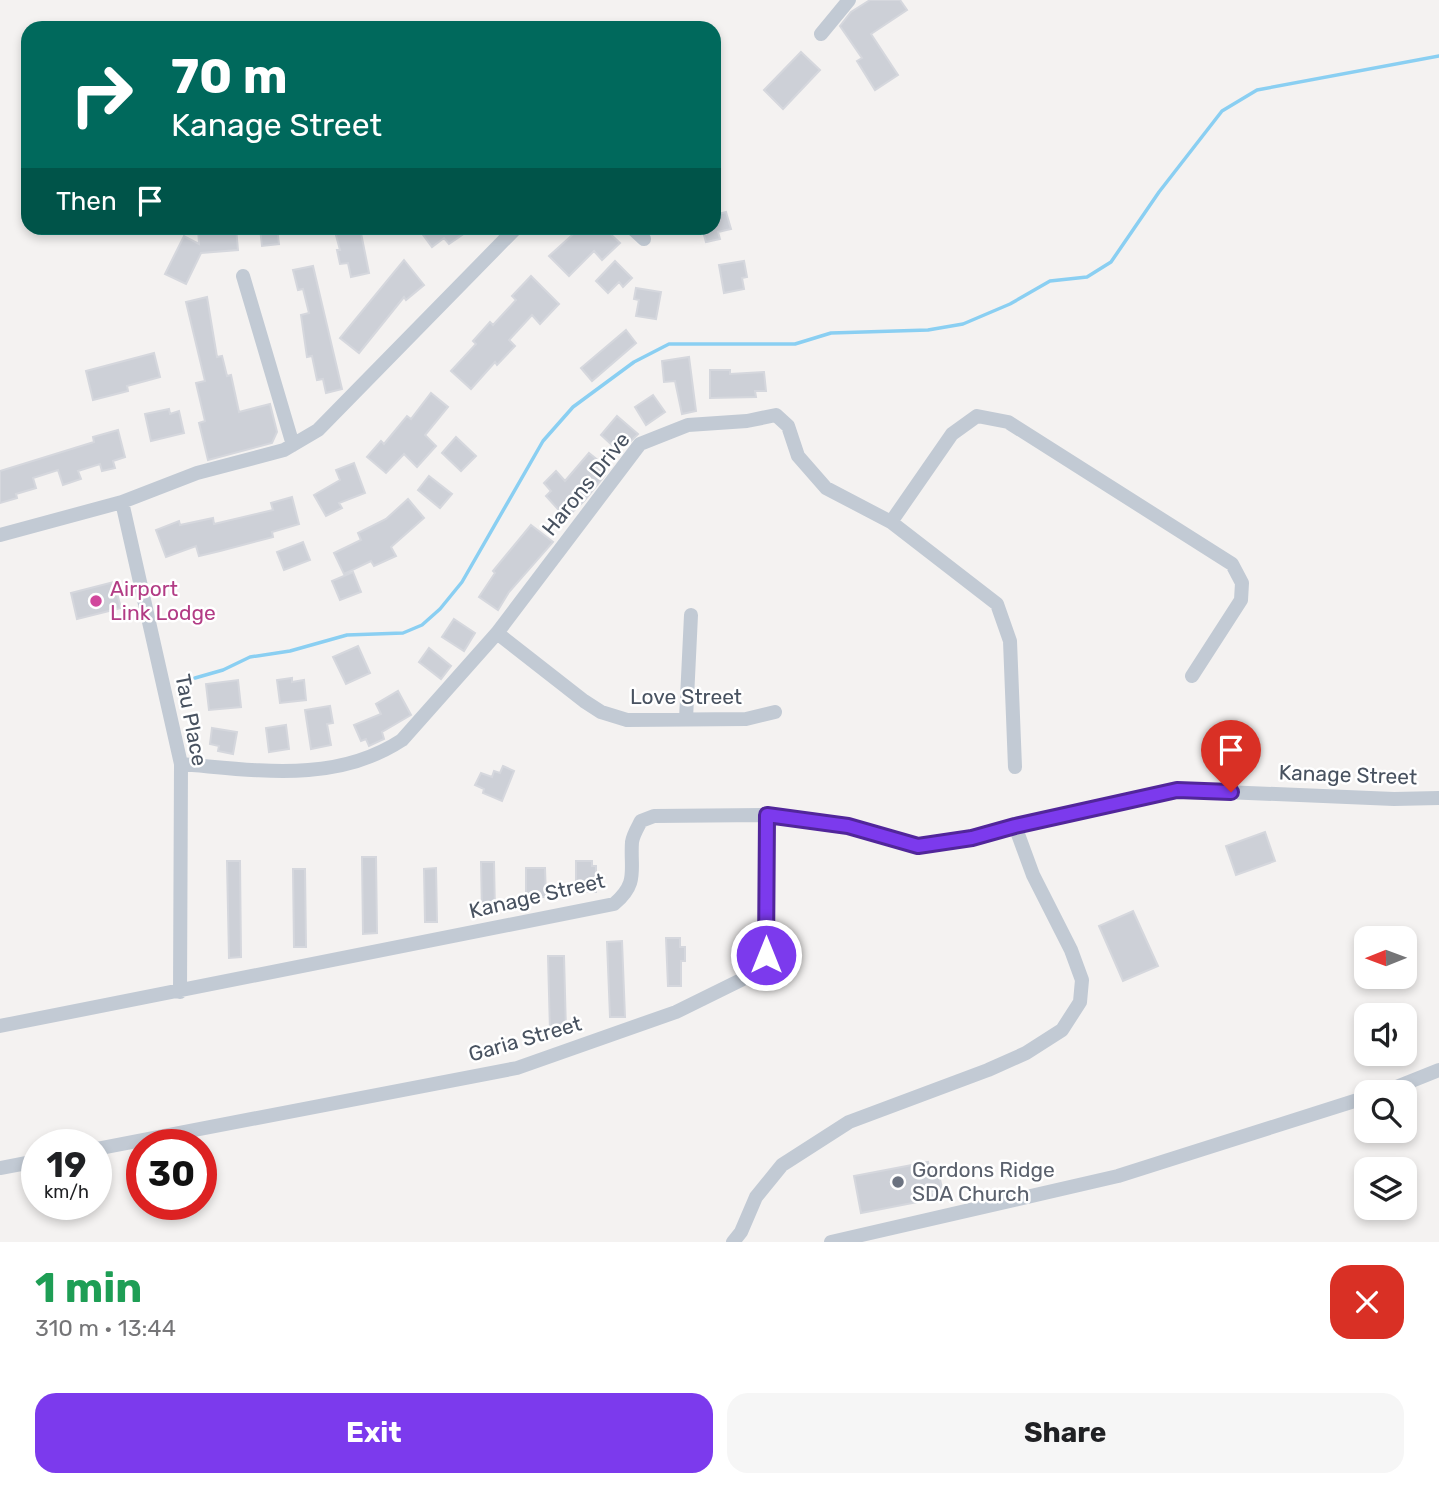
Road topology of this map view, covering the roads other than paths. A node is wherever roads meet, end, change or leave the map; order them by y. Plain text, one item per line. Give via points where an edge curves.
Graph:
1 (849, 0) edge
2 (821, 34) dead end
3 (509, 235) edge
4 (639, 235) edge
5 (643, 239) dead end
6 (243, 276) dead end
7 (293, 445) junction
8 (122, 502) junction
9 (891, 522) junction
10 (0, 534) edge
11 (691, 615) dead end
12 (497, 633) junction
13 (1192, 676) dead end
14 (775, 712) dead end
15 (686, 719) junction
16 (181, 764) junction
17 (1015, 767) dead end
18 (1439, 798) edge
19 (767, 815) junction
20 (1015, 826) junction
21 (180, 992) junction
22 (0, 1026) edge
23 (1439, 1070) edge
24 (1414, 1080) edge
25 (1354, 1101) edge
26 (112, 1146) edge
27 (21, 1164) edge
28 (0, 1168) edge
29 (733, 1242) edge
30 (831, 1242) edge

1 - 2 street
3 - 7 street via 369,381 318,430
4 - 5 street
6 - 7 street
7 - 8 street via 197,473
8 - 10 street
8 - 16 street, Tau Place
9 - 12 street, Harons Drive via 825,488 798,456 788,426 776,415 688,425 640,444
9 - 13 street via 952,434 977,416 1008,422 1232,564 1242,583 1241,600
9 - 17 street, Harons Drive via 998,604 1010,641
11 - 15 street
12 - 15 street, Love Street via 601,712 627,720
12 - 16 street, Harons Drive via 402,740 376,754 344,766 287,772
14 - 15 street, Love Street via 746,719
16 - 21 street, Tau Place
18 - 20 street, Kanage Street via 1177,790
19 - 20 street, Kanage Street via 848,826 918,846
19 - 21 street, Kanage Street via 654,816 641,821 632,839 632,881 614,904
19 - 26 street, Garia Street via 766,955 762,964 732,985 676,1012 517,1068
20 - 29 street via 1082,979 1080,1002 1062,1030 988,1070 849,1122 782,1166 756,1197
21 - 22 street, Kanage Street
23 - 24 street
25 - 30 street via 1118,1176
27 - 28 street

